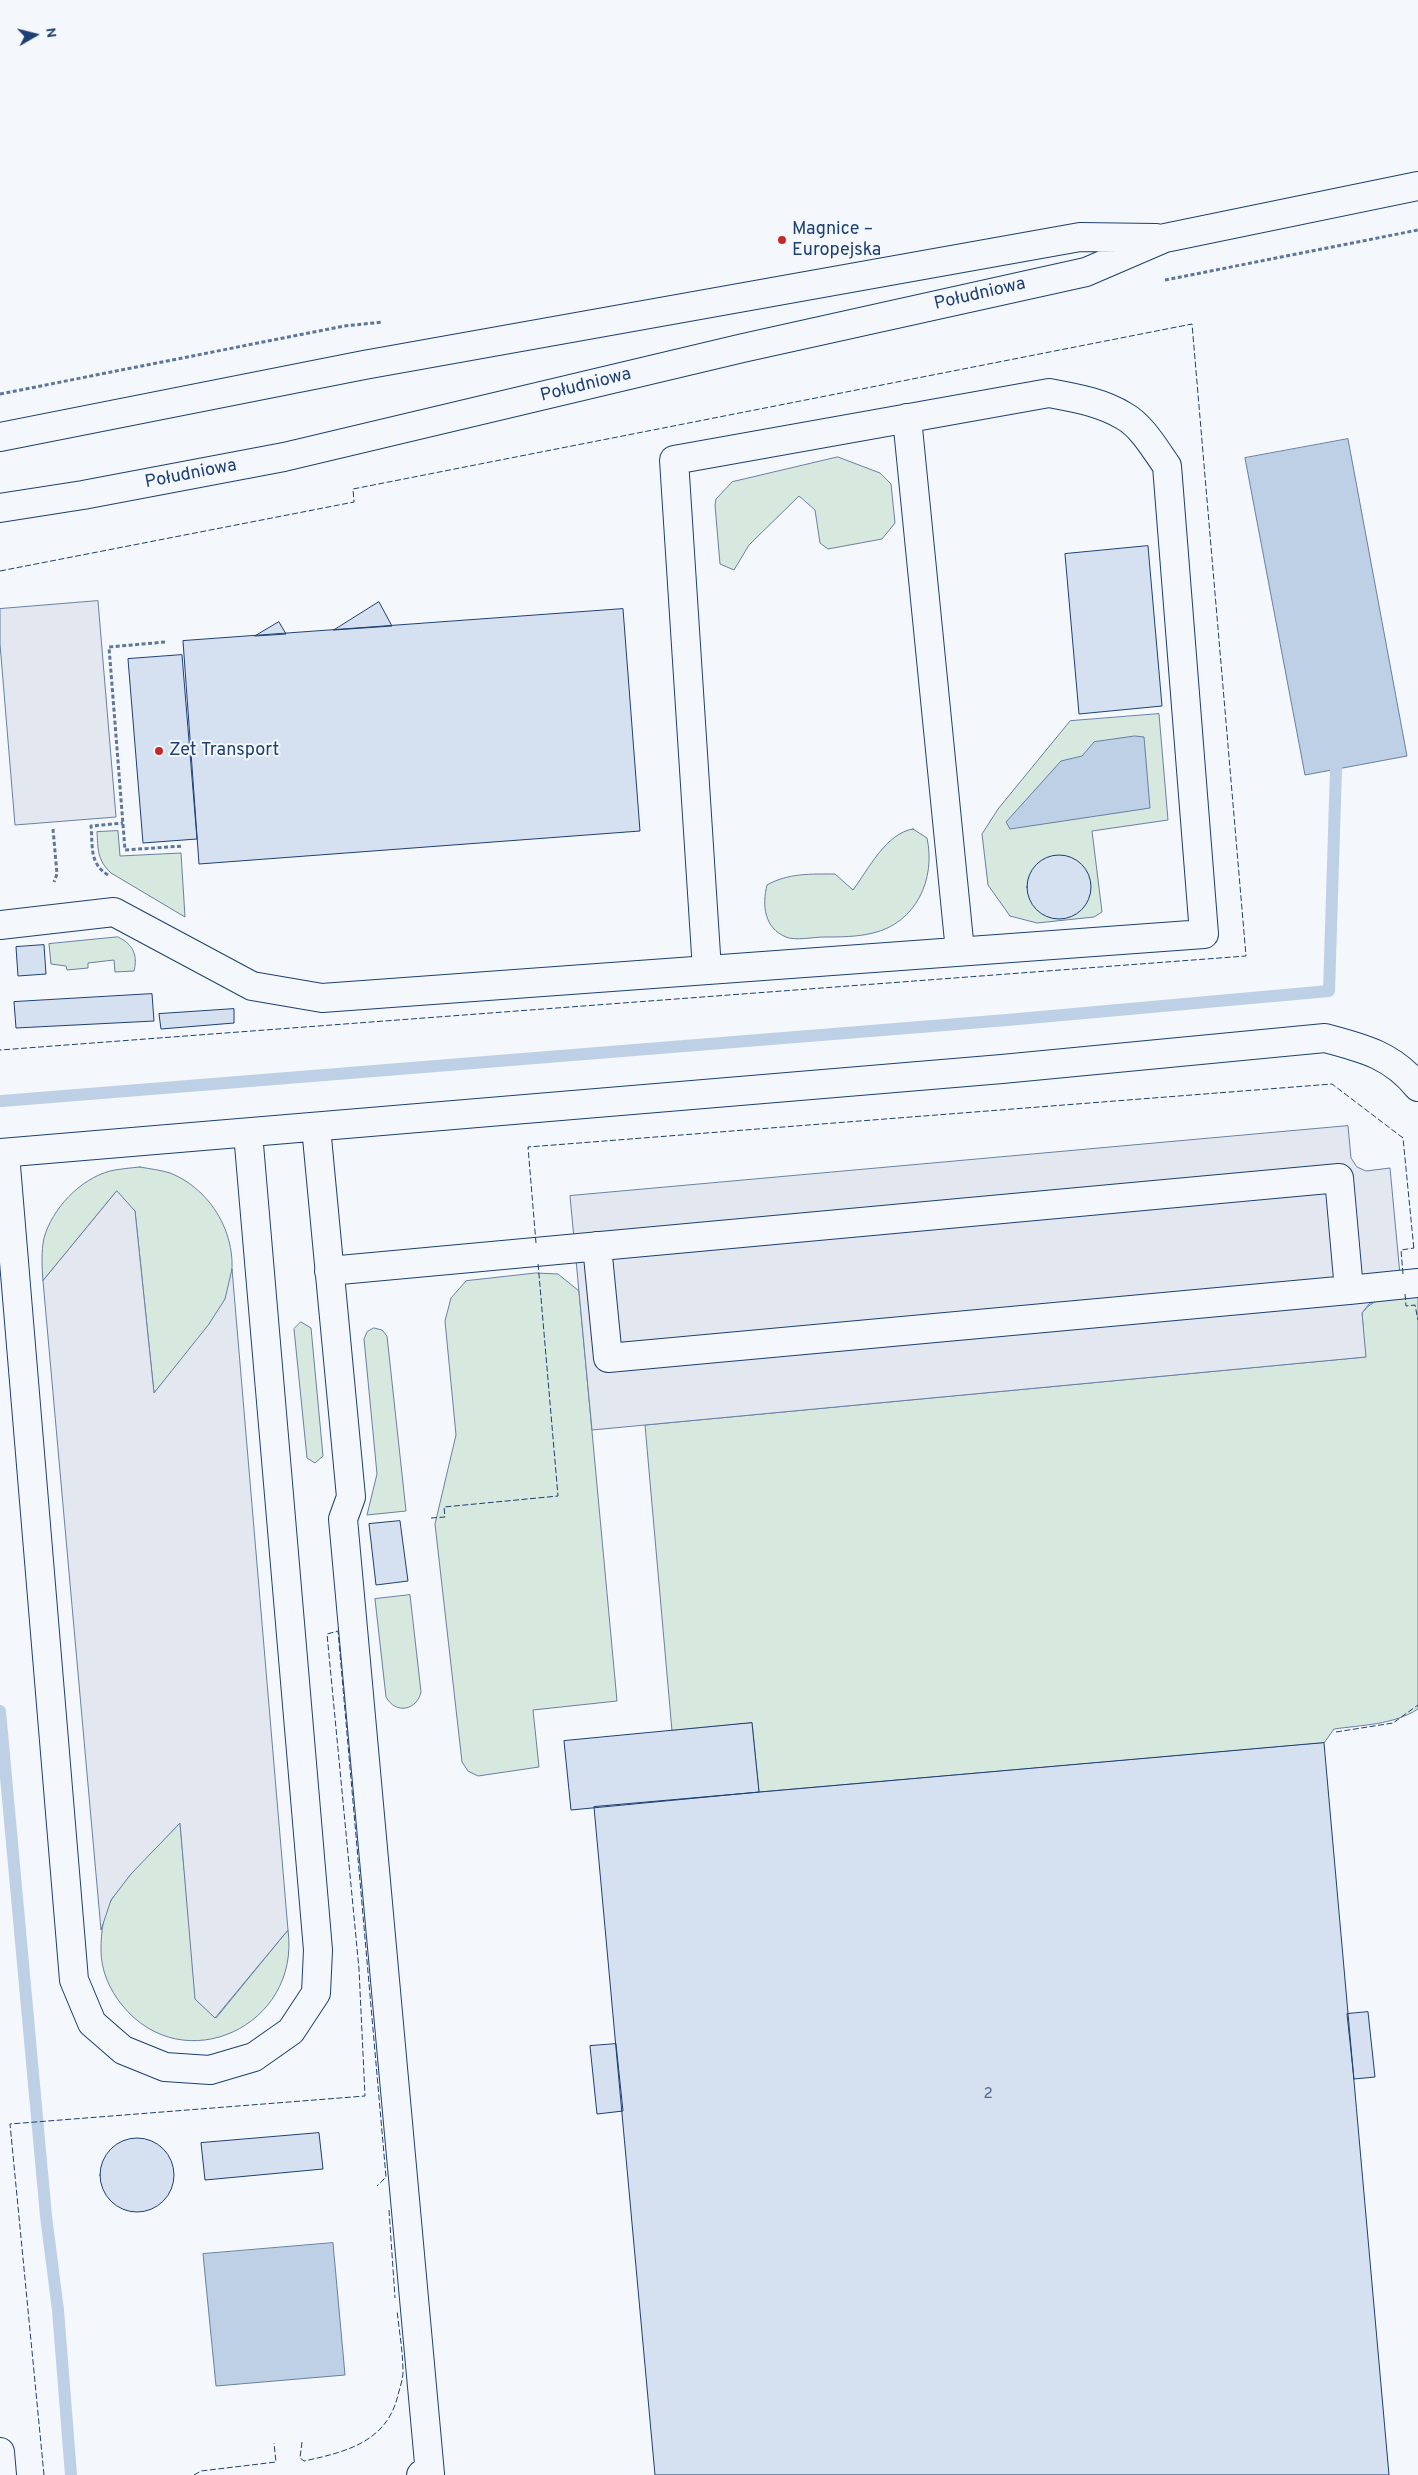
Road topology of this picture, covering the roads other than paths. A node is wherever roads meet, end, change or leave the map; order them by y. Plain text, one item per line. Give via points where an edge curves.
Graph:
1 (1418, 186) edge
2 (1165, 238) junction
3 (907, 418) junction
4 (0, 437) edge
5 (0, 508) edge
6 (0, 925) edge
7 (960, 951) junction
8 (707, 970) junction
9 (1418, 1087) edge
10 (316, 1127) junction
11 (248, 1132) junction
12 (2, 1154) edge
13 (597, 1246) junction
14 (329, 1271) junction
15 (1418, 1284) edge
16 (1349, 1290) junction
17 (0, 2452) edge
18 (2, 2475) edge
19 (421, 2475) edge

1 - 2 main road, Południowa
2 - 4 main road, Południowa via 1080,236 364,365
2 - 5 main road, Południowa via 1086,272 742,348 284,457
3 - 7 main road
3 - 7 main road via 1049,393 1089,401 1125,416 1149,440 1167,466 1204,934
3 - 8 main road via 674,460
6 - 8 main road via 114,912 252,986 322,998
7 - 8 main road
9 - 10 main road via 1406,1072 1369,1049 1325,1038
10 - 11 main road
10 - 14 main road
11 - 12 main road
11 - 12 main road via 318,1950 316,1993 291,2031 254,2057 210,2070 165,2067 123,2050 92,2023 74,1980
13 - 14 main road
13 - 16 main road via 608,1358
13 - 16 main road via 1339,1178
14 - 19 main road via 351,1497 343,1519 430,2474
15 - 16 main road
17 - 18 main road

